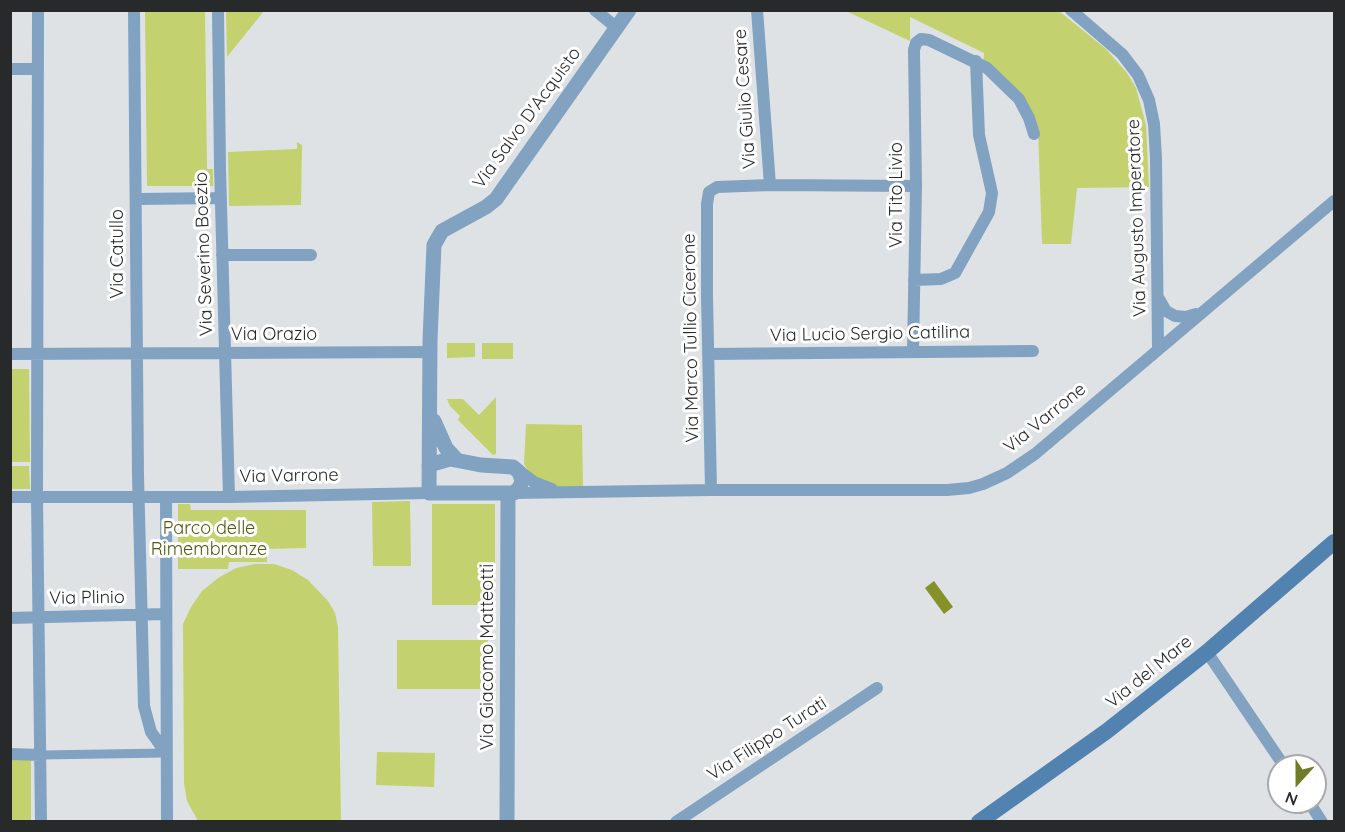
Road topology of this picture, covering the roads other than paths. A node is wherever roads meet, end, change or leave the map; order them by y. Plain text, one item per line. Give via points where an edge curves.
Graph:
1 (38, 10) edge
2 (134, 10) edge
3 (218, 10) edge
4 (595, 10) edge
5 (629, 10) edge
6 (757, 10) edge
7 (1071, 10) edge
8 (617, 28) junction
9 (976, 62) junction
10 (10, 69) edge
11 (38, 69) junction
12 (1034, 134) dead end
13 (770, 185) junction
14 (916, 186) junction
15 (221, 198) junction
16 (136, 199) junction
17 (1335, 201) edge
18 (222, 255) junction
19 (311, 255) dead end
20 (914, 280) junction
21 (1158, 299) junction
22 (1202, 311) junction
23 (1158, 348) junction
24 (1033, 351) dead end
25 (430, 352) junction
26 (913, 352) junction
27 (137, 353) junction
28 (226, 353) junction
29 (10, 354) edge
30 (38, 354) junction
31 (708, 354) junction
32 (430, 409) junction
33 (457, 460) junction
34 (429, 465) junction
35 (517, 469) junction
36 (711, 490) junction
37 (568, 492) junction
38 (429, 493) junction
39 (511, 493) junction
40 (139, 496) junction
41 (229, 496) junction
42 (10, 497) edge
43 (37, 497) junction
44 (166, 497) junction
45 (1335, 542) edge
46 (165, 614) junction
47 (142, 615) junction
48 (38, 617) junction
49 (10, 618) edge
50 (1207, 652) junction
51 (877, 688) dead end
52 (166, 753) junction
53 (10, 754) edge
54 (1276, 754) edge
55 (41, 755) junction
56 (41, 822) edge
57 (167, 822) edge
58 (507, 822) edge
59 (676, 822) edge
60 (979, 822) edge

1 - 11 street
2 - 16 street, Via Catullo
3 - 15 street, Via Severino Boezio
4 - 8 street
5 - 8 street, Via Salvo D'Acquisto
6 - 13 street, Via Giulio Cesare
7 - 21 street, Via Augusto Imperatore via 1122,54 1138,75 1149,100 1156,152
8 - 25 street, Via Salvo D'Acquisto via 496,199 438,235 433,251
9 - 12 street via 1019,99
9 - 14 street, Via Tito Livio via 929,40 918,40 914,50
9 - 20 street via 979,135 991,185 990,208 955,273 941,279
10 - 11 street
11 - 30 street
13 - 14 street
13 - 31 street, Via Marco Tullio Cicerone via 713,188 708,193
14 - 20 street, Via Tito Livio
15 - 16 street
15 - 18 street, Via Severino Boezio
16 - 27 street, Via Catullo
17 - 22 street, Via Varrone
18 - 19 street
18 - 28 street, Via Severino Boezio
20 - 26 street, Via Tito Livio
21 - 22 street via 1175,316
21 - 23 street, Via Augusto Imperatore
22 - 23 street, Via Varrone
23 - 36 street, Via Varrone via 1026,461 975,487
24 - 26 street, Via Lucio Sergio Catilina
25 - 28 street, Via Orazio
25 - 32 street, Via Salvo D'Acquisto
26 - 31 street, Via Lucio Sergio Catilina
27 - 28 street, Via Orazio
27 - 30 street, Via Orazio
27 - 40 street, Via Catullo
28 - 41 street, Via Severino Boezio
29 - 30 street, Via Orazio
30 - 43 street
31 - 36 street, Via Marco Tullio Cicerone
32 - 33 street, Via Salvo D'Acquisto via 439,436
32 - 34 street, Via Salvo D'Acquisto
33 - 34 street
33 - 35 street
34 - 38 street, Via Salvo D'Acquisto
35 - 37 street, Via Varrone via 539,485
35 - 39 street, Via Giacomo Matteotti via 521,484
36 - 37 street, Via Varrone
37 - 39 street, Via Varrone
38 - 39 street, Via Varrone
38 - 41 street, Via Varrone
39 - 58 street, Via Giacomo Matteotti
40 - 43 street, Via Varrone
40 - 44 street, Via Varrone
40 - 47 street, Via Catullo
41 - 44 street, Via Varrone
42 - 43 street, Via Varrone
43 - 48 street
44 - 46 street
45 - 50 main road, Via del Mare
46 - 47 street, Via Plinio
46 - 52 street
47 - 48 street, Via Plinio
47 - 52 street, Via Catullo via 145,713 151,732
48 - 49 street, Via Plinio
48 - 55 street
50 - 54 street
50 - 60 main road, Via del Mare via 1104,733
51 - 59 street, Via Filippo Turati
52 - 55 street
52 - 57 street
53 - 55 street
55 - 56 street

